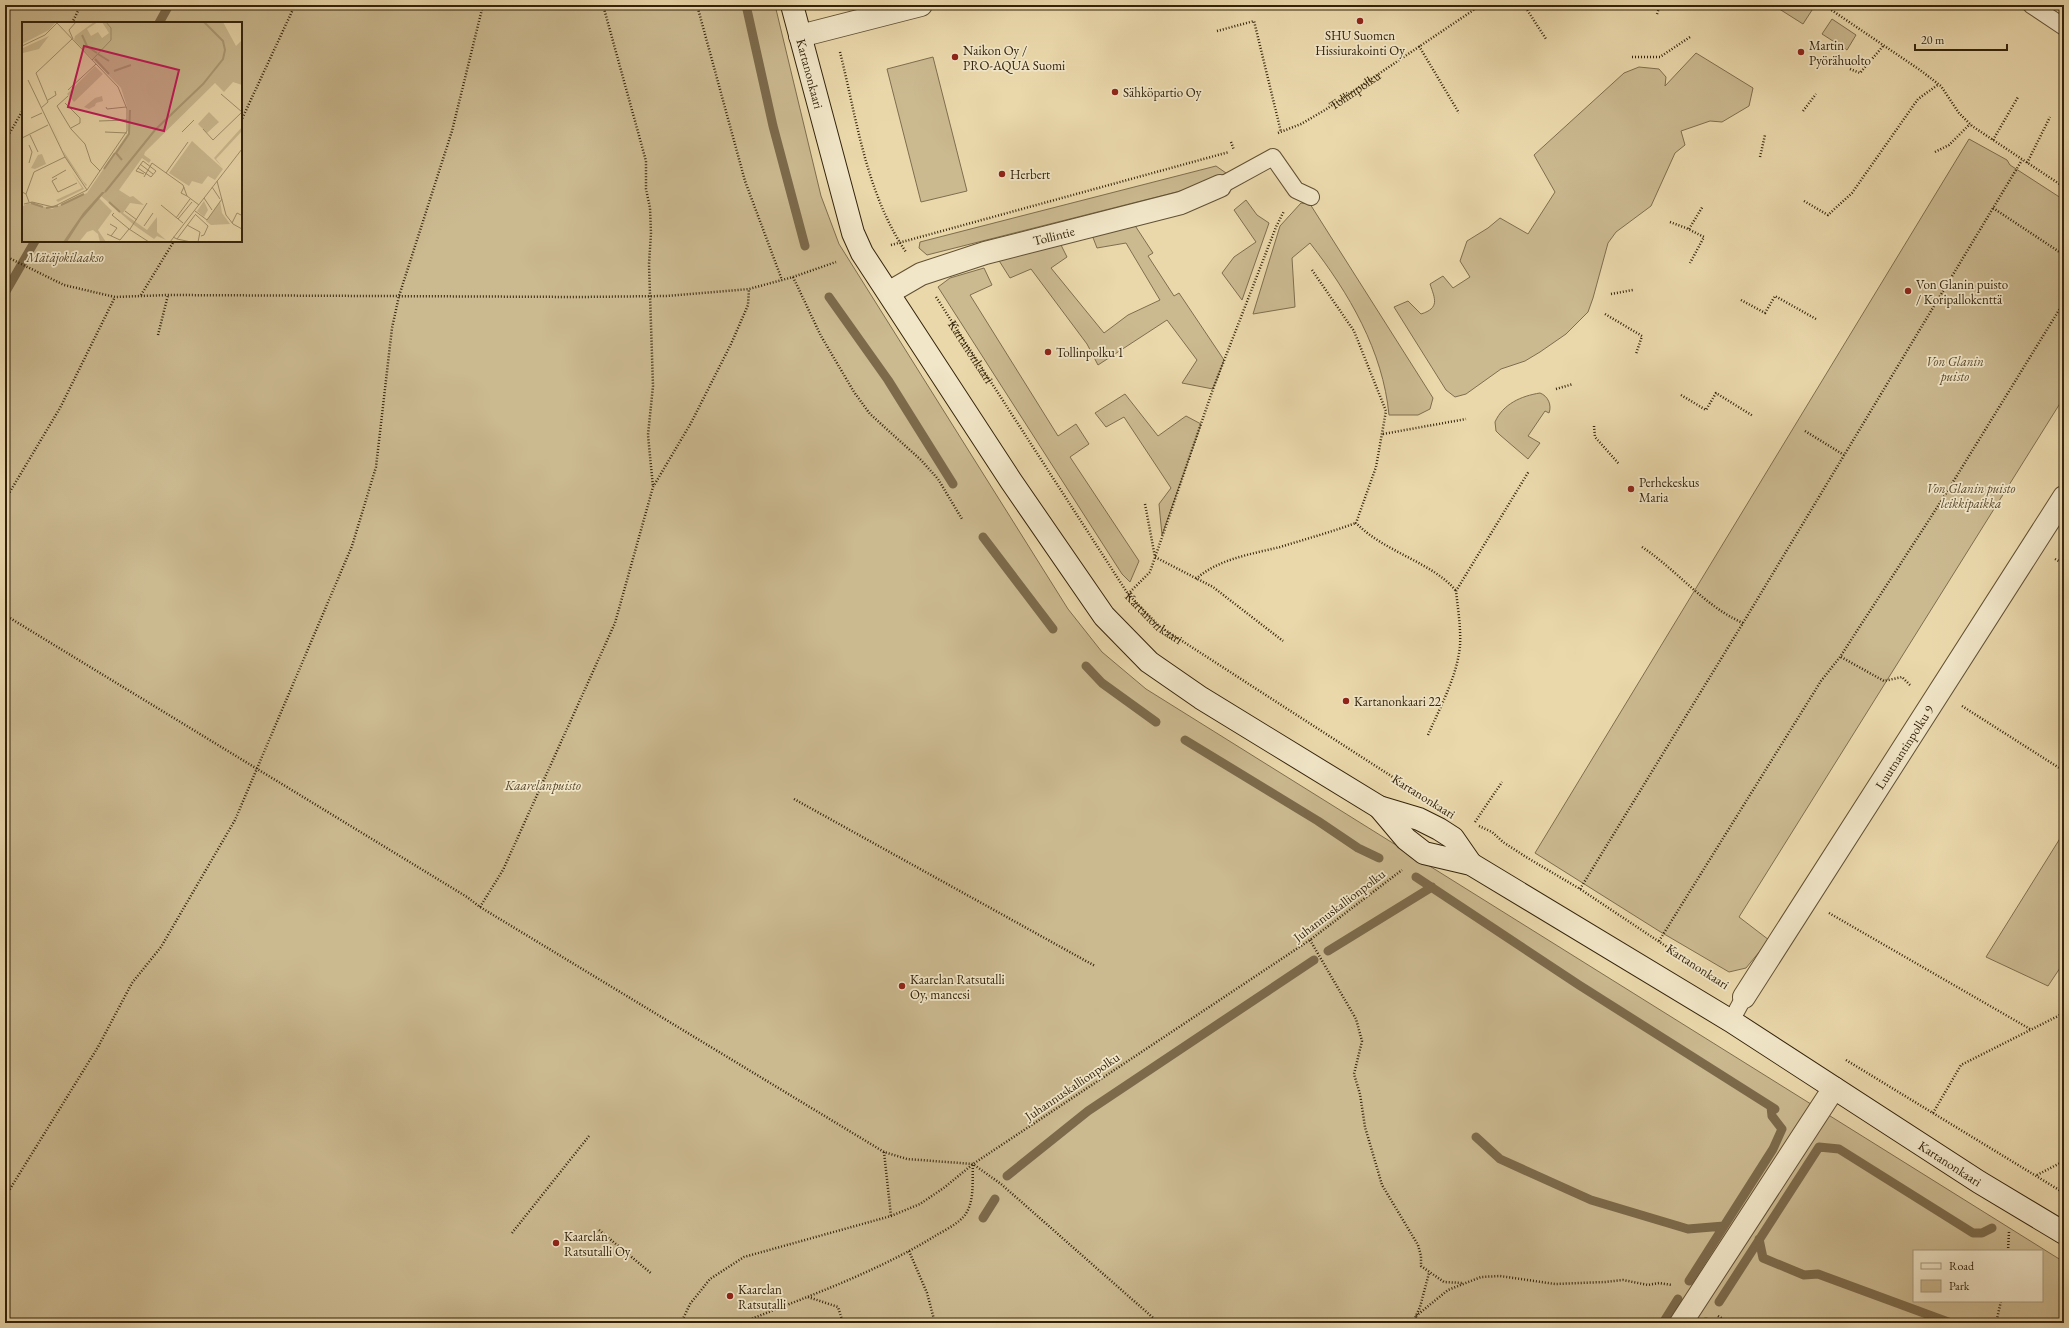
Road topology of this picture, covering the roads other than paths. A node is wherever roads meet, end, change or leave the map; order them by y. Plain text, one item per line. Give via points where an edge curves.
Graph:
1 (792, 5) edge
2 (921, 5) edge
3 (2031, 5) edge
4 (2064, 27) edge
5 (800, 36) junction
6 (1220, 186) joint
7 (1311, 197) dead end
8 (890, 292) junction
9 (2064, 497) edge
10 (1379, 807) junction
11 (1471, 864) junction
12 (1744, 997) joint
13 (1731, 1021) junction
14 (1834, 1088) junction
15 (2064, 1233) edge
16 (1681, 1323) edge

1 - 5 street, Kartanonkaari
2 - 5 street
3 - 4 lane
5 - 8 street, Kartanonkaari via 853,233 862,252
6 - 7 lane via 1273,157 1296,190
6 - 8 street, Tollintie via 1181,203 985,253 921,274
8 - 10 street, Kartanonkaari via 1007,475 1104,616 1149,662 1201,698
9 - 12 street, Luutnantinpolku 9
10 - 11 street, Kartanonkaari via 1419,819 1439,829 1453,838
10 - 11 street, Kartanonkaari via 1406,839 1424,853
11 - 13 street, Kartanonkaari
12 - 13 lane
13 - 14 street, Kartanonkaari
14 - 15 street, Kartanonkaari via 1979,1182
14 - 16 street

